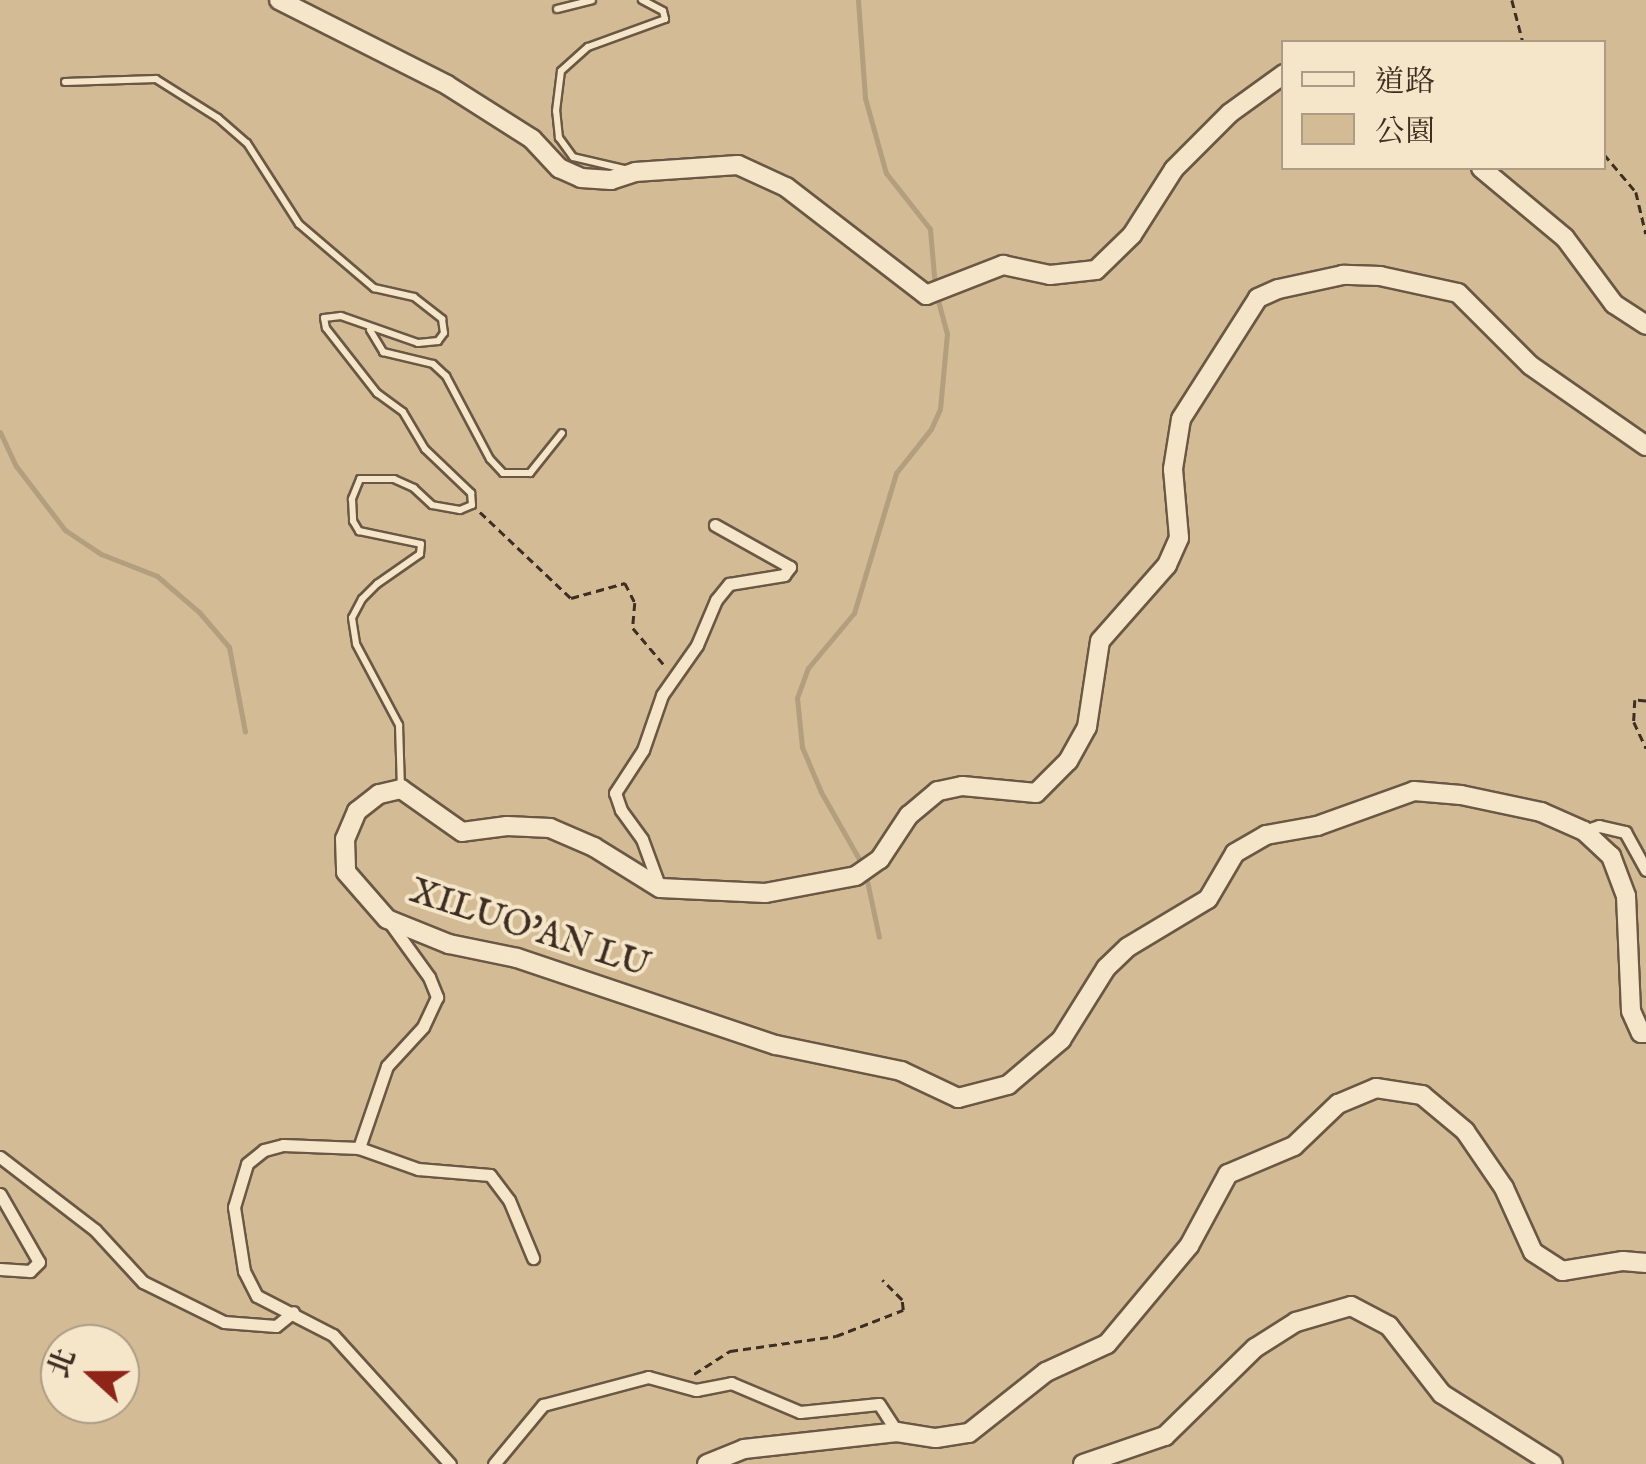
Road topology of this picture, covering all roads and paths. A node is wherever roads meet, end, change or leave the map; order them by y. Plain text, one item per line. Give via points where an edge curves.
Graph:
1 (279, 0) edge
2 (592, 0) edge
3 (642, 0) edge
4 (1512, 0) edge
5 (556, 10) dead end
6 (1522, 40) edge
7 (1281, 76) edge
8 (65, 82) dead end
9 (1606, 156) edge
10 (1483, 170) edge
11 (635, 172) junction
12 (1646, 234) edge
13 (1646, 325) edge
14 (369, 329) junction
15 (562, 433) dead end
16 (1646, 446) edge
17 (472, 504) junction
18 (714, 524) dead end
19 (676, 675) junction
20 (1646, 701) edge
21 (1646, 748) edge
22 (401, 789) junction
23 (1584, 831) junction
24 (1646, 870) edge
25 (660, 888) junction
26 (387, 919) junction
27 (1646, 1034) edge
28 (359, 1148) junction
29 (0, 1157) edge
30 (0, 1194) edge
31 (533, 1258) dead end
32 (1646, 1263) edge
33 (0, 1269) edge
34 (882, 1280) dead end
35 (293, 1312) junction
36 (680, 1383) junction
37 (897, 1432) junction
38 (450, 1464) edge
39 (494, 1464) edge
40 (707, 1464) edge
41 (1083, 1464) edge
42 (1553, 1464) edge

1 - 11 street via 446,85 532,139 559,168 611,180
2 - 5 lane
3 - 11 lane via 665,18 588,47 561,71 556,111 560,138 573,157
4 - 6 path
7 - 11 street via 1230,113 1174,169 1132,235 1096,270 1050,275 1003,266 926,295 786,186 738,164
8 - 14 lane via 156,80 218,118 247,142 299,224 374,288 432,306 444,333 438,341 418,343
9 - 12 path via 1636,192
10 - 13 street via 1564,238 1614,304
14 - 15 lane via 383,352 433,364 446,376 503,473 530,473
14 - 17 lane via 341,316 324,318 377,393 404,412 426,449 471,493
16 - 25 street, XILUO’AN LU via 1530,365 1458,294 1342,274 1258,298 1181,419 1173,469 1179,538 1167,565 1100,641 1086,727 1068,761 1036,793 962,786 938,791 856,876 765,893
17 - 19 path via 571,598 625,583 635,603 633,628
17 - 22 lane via 460,510 432,506 394,479 360,478 352,498 359,531 421,544 420,554 377,584 352,618 356,644 399,725
18 - 19 street via 790,567 784,575 728,584
19 - 25 street via 615,794
20 - 21 path via 1636,700 1634,722
22 - 25 street, XILUO’AN LU via 462,832 550,828
22 - 26 street, XILUO’AN LU via 379,794 357,811 345,839 346,872
23 - 24 street via 1600,826 1624,832
23 - 26 street, XILUO’AN LU via 1540,812 1414,790 1317,826 1266,835 1235,852 1208,898 1106,968 1061,1040 1008,1086 958,1098 901,1071 776,1045
23 - 27 street, XILUO’AN LU via 1610,856 1626,896 1631,1010
26 - 28 street via 438,997 423,1027 387,1066
28 - 31 street via 418,1169 490,1175 509,1200
28 - 35 street via 283,1145 247,1164 234,1207 244,1272 257,1296
29 - 35 street via 95,1230 143,1282 171,1297 224,1322 276,1326
30 - 33 street via 38,1262 30,1271
32 - 37 street via 1562,1271 1532,1252 1504,1188 1465,1131 1422,1095 1376,1088 1338,1104 1294,1146 1228,1174 1189,1246 1107,1344 1046,1372 969,1434
34 - 36 path via 903,1310 836,1336 730,1351
35 - 38 street via 333,1335
36 - 37 street via 696,1390 731,1383 800,1412 879,1404
36 - 39 street via 648,1377 543,1404
37 - 40 street via 744,1449
41 - 42 street via 1165,1436 1255,1348 1296,1322 1350,1306 1389,1326 1442,1394

